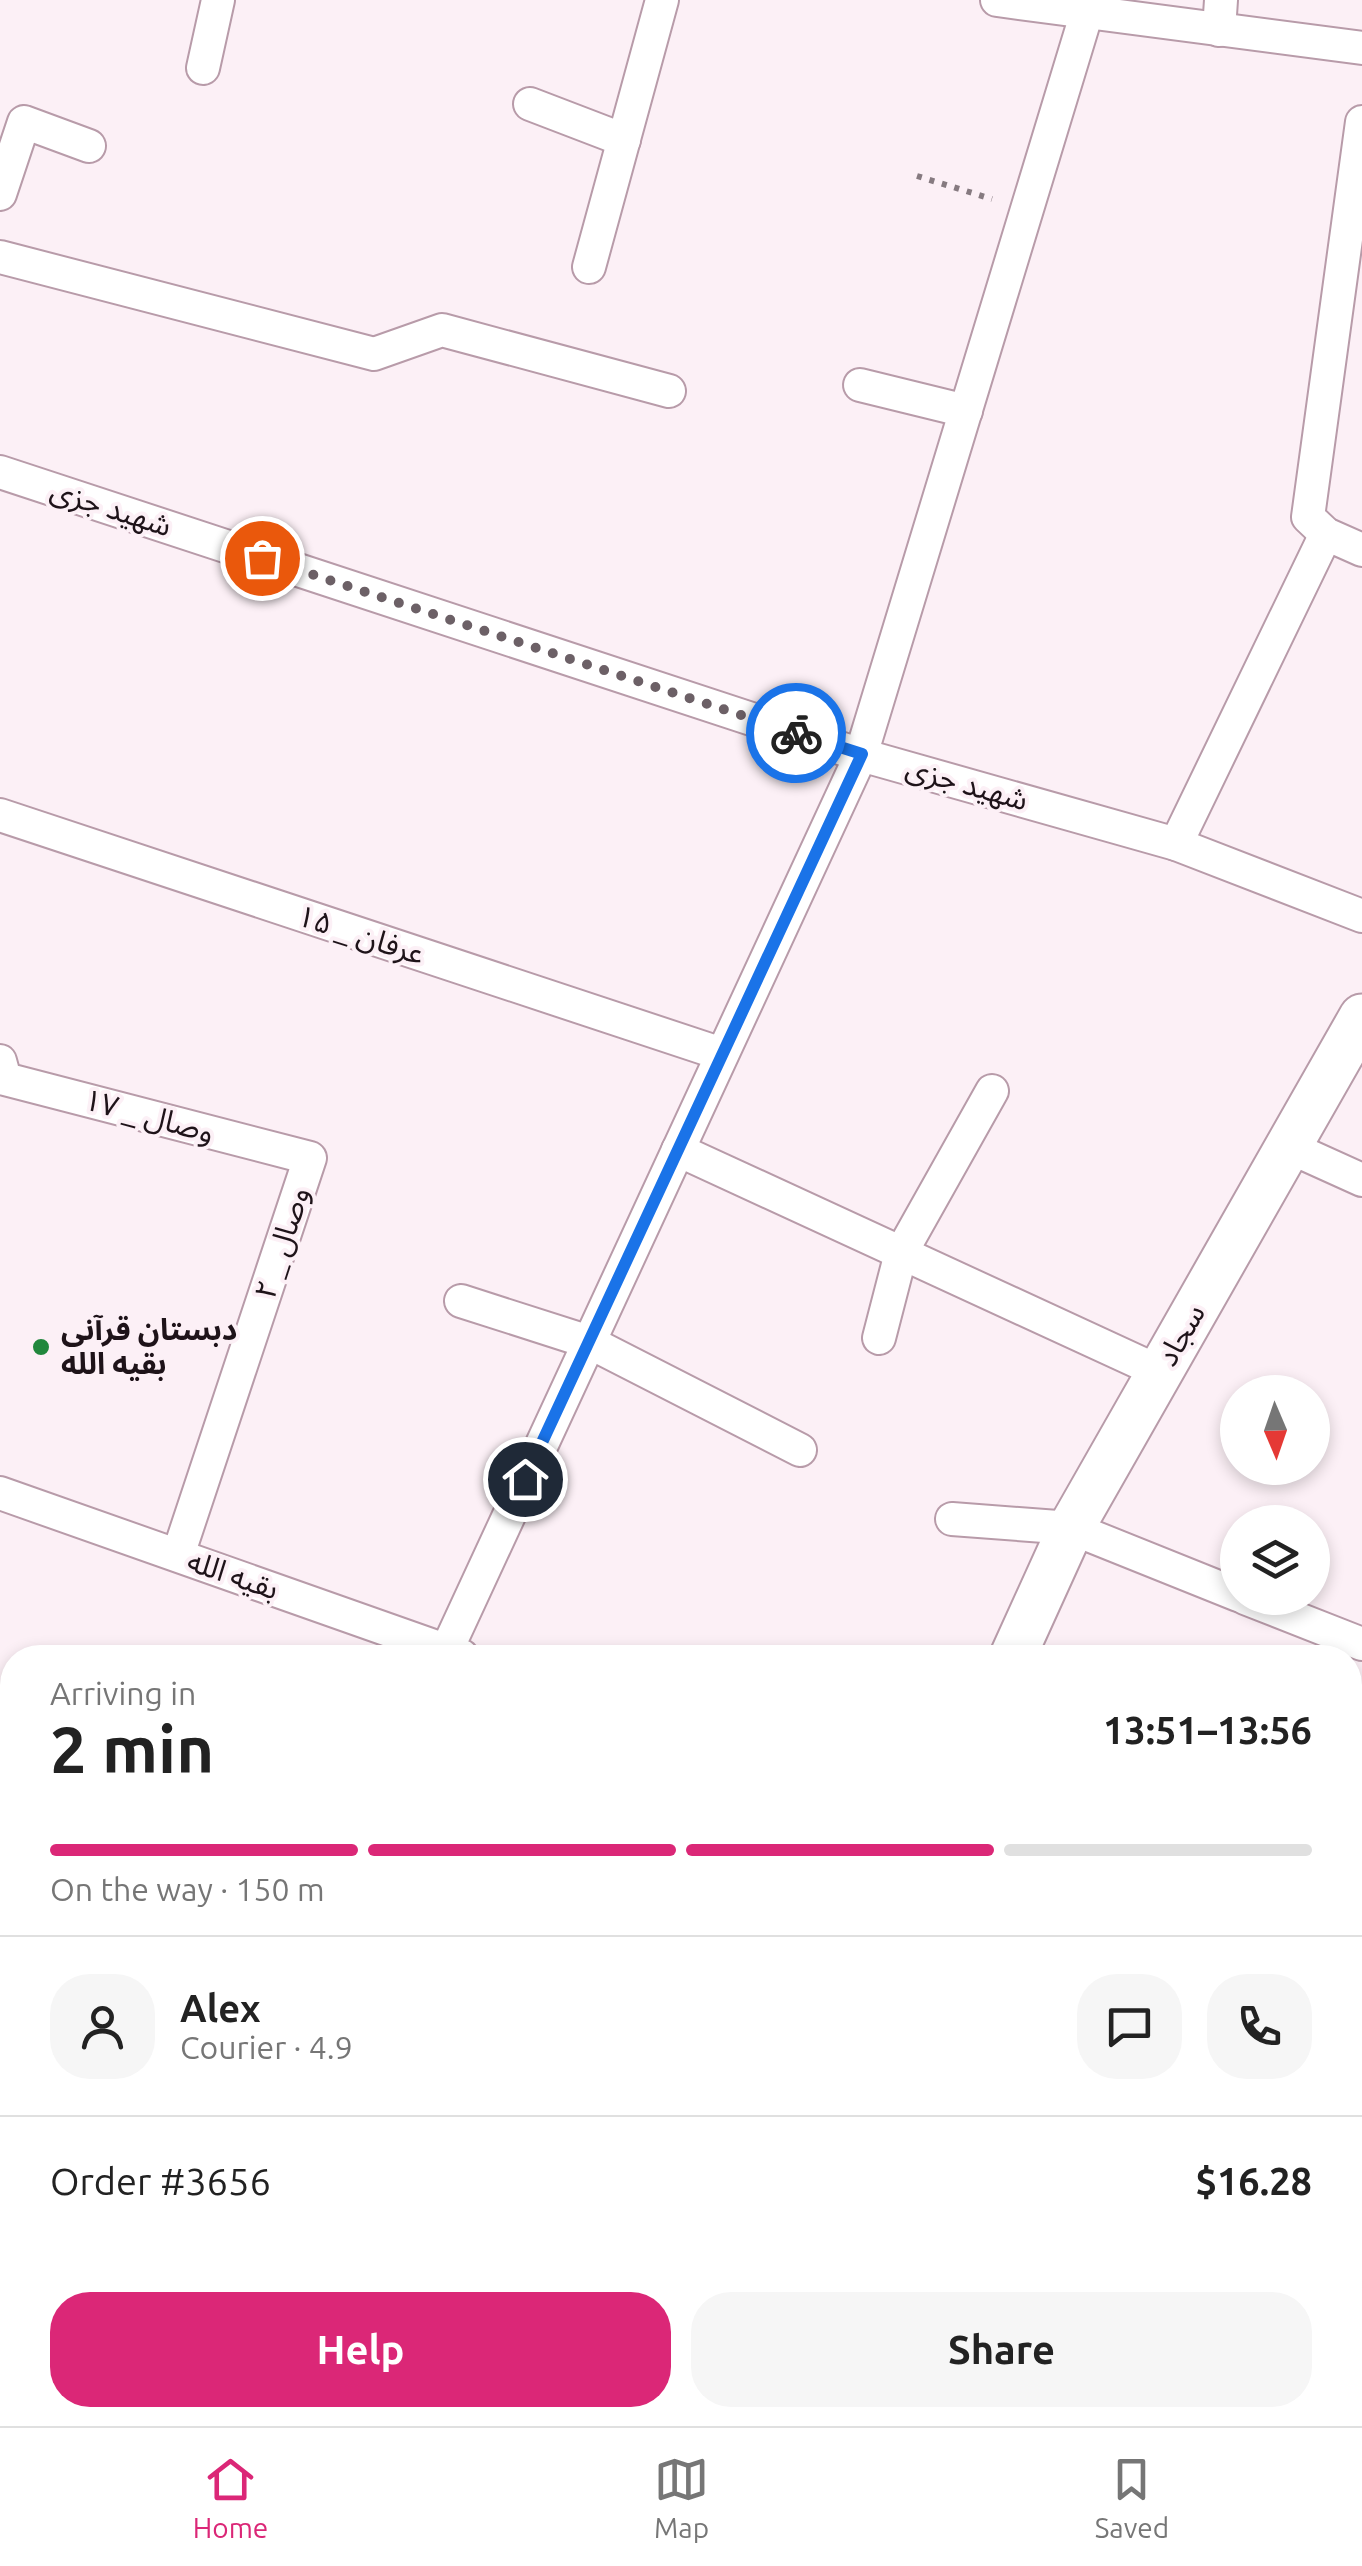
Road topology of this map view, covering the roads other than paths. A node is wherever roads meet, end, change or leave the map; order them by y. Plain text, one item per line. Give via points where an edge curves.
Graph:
1 (218, 0) edge
2 (662, 0) edge
3 (997, 0) edge
4 (1087, 12) junction
5 (1220, 15) edge
6 (1362, 48) edge
7 (204, 68) dead end
8 (530, 104) dead end
9 (1362, 122) edge
10 (624, 140) junction
11 (89, 146) dead end
12 (0, 194) edge
13 (0, 257) edge
14 (589, 266) dead end
15 (860, 385) dead end
16 (669, 392) dead end
17 (966, 411) junction
18 (0, 472) edge
19 (1326, 534) junction
20 (1362, 550) edge
21 (862, 754) junction
22 (0, 815) edge
23 (1176, 844) junction
24 (1362, 916) edge
25 (1362, 1018) edge
26 (722, 1054) junction
27 (0, 1061) edge
28 (992, 1091) dead end
29 (1289, 1147) junction
30 (678, 1150) junction
31 (310, 1158) joint
32 (1362, 1180) edge
33 (900, 1252) junction
34 (461, 1302) dead end
35 (879, 1338) dead end
36 (588, 1342) junction
37 (1160, 1372) junction
38 (800, 1450) dead end
39 (0, 1493) edge
40 (952, 1518) dead end
41 (1071, 1528) junction
42 (178, 1556) junction
43 (1220, 1588) edge
44 (1288, 1615) edge
45 (1362, 1644) edge
46 (424, 1645) edge
47 (456, 1645) edge
48 (1018, 1645) edge

1 - 7 street
2 - 10 street
3 - 4 street
4 - 5 street
4 - 17 street
5 - 6 street
8 - 10 street
9 - 19 street via 1308,517
10 - 14 street
11 - 12 street via 24,122
13 - 16 street via 374,354 442,330
15 - 17 street
17 - 21 street
18 - 21 street, شهید جزی
19 - 20 street
19 - 23 street
21 - 23 street, شهید جزی
21 - 26 street
22 - 26 street, عرفان _ ۱۵
23 - 24 street, شهید جزی
25 - 29 street, سجاد
26 - 30 street
27 - 31 street, وصال _ ۱۷ via 5,1078
28 - 33 street
29 - 32 street
29 - 37 street, سجاد
30 - 33 street
30 - 36 street
31 - 42 street, وصال _ ۲
33 - 35 street
33 - 37 street
34 - 36 street
36 - 38 street
36 - 47 street
37 - 41 street, سجاد
39 - 42 street, بقیه الله
40 - 41 street
41 - 43 street
41 - 48 street, سجاد
42 - 46 street, بقیه الله
44 - 45 street

